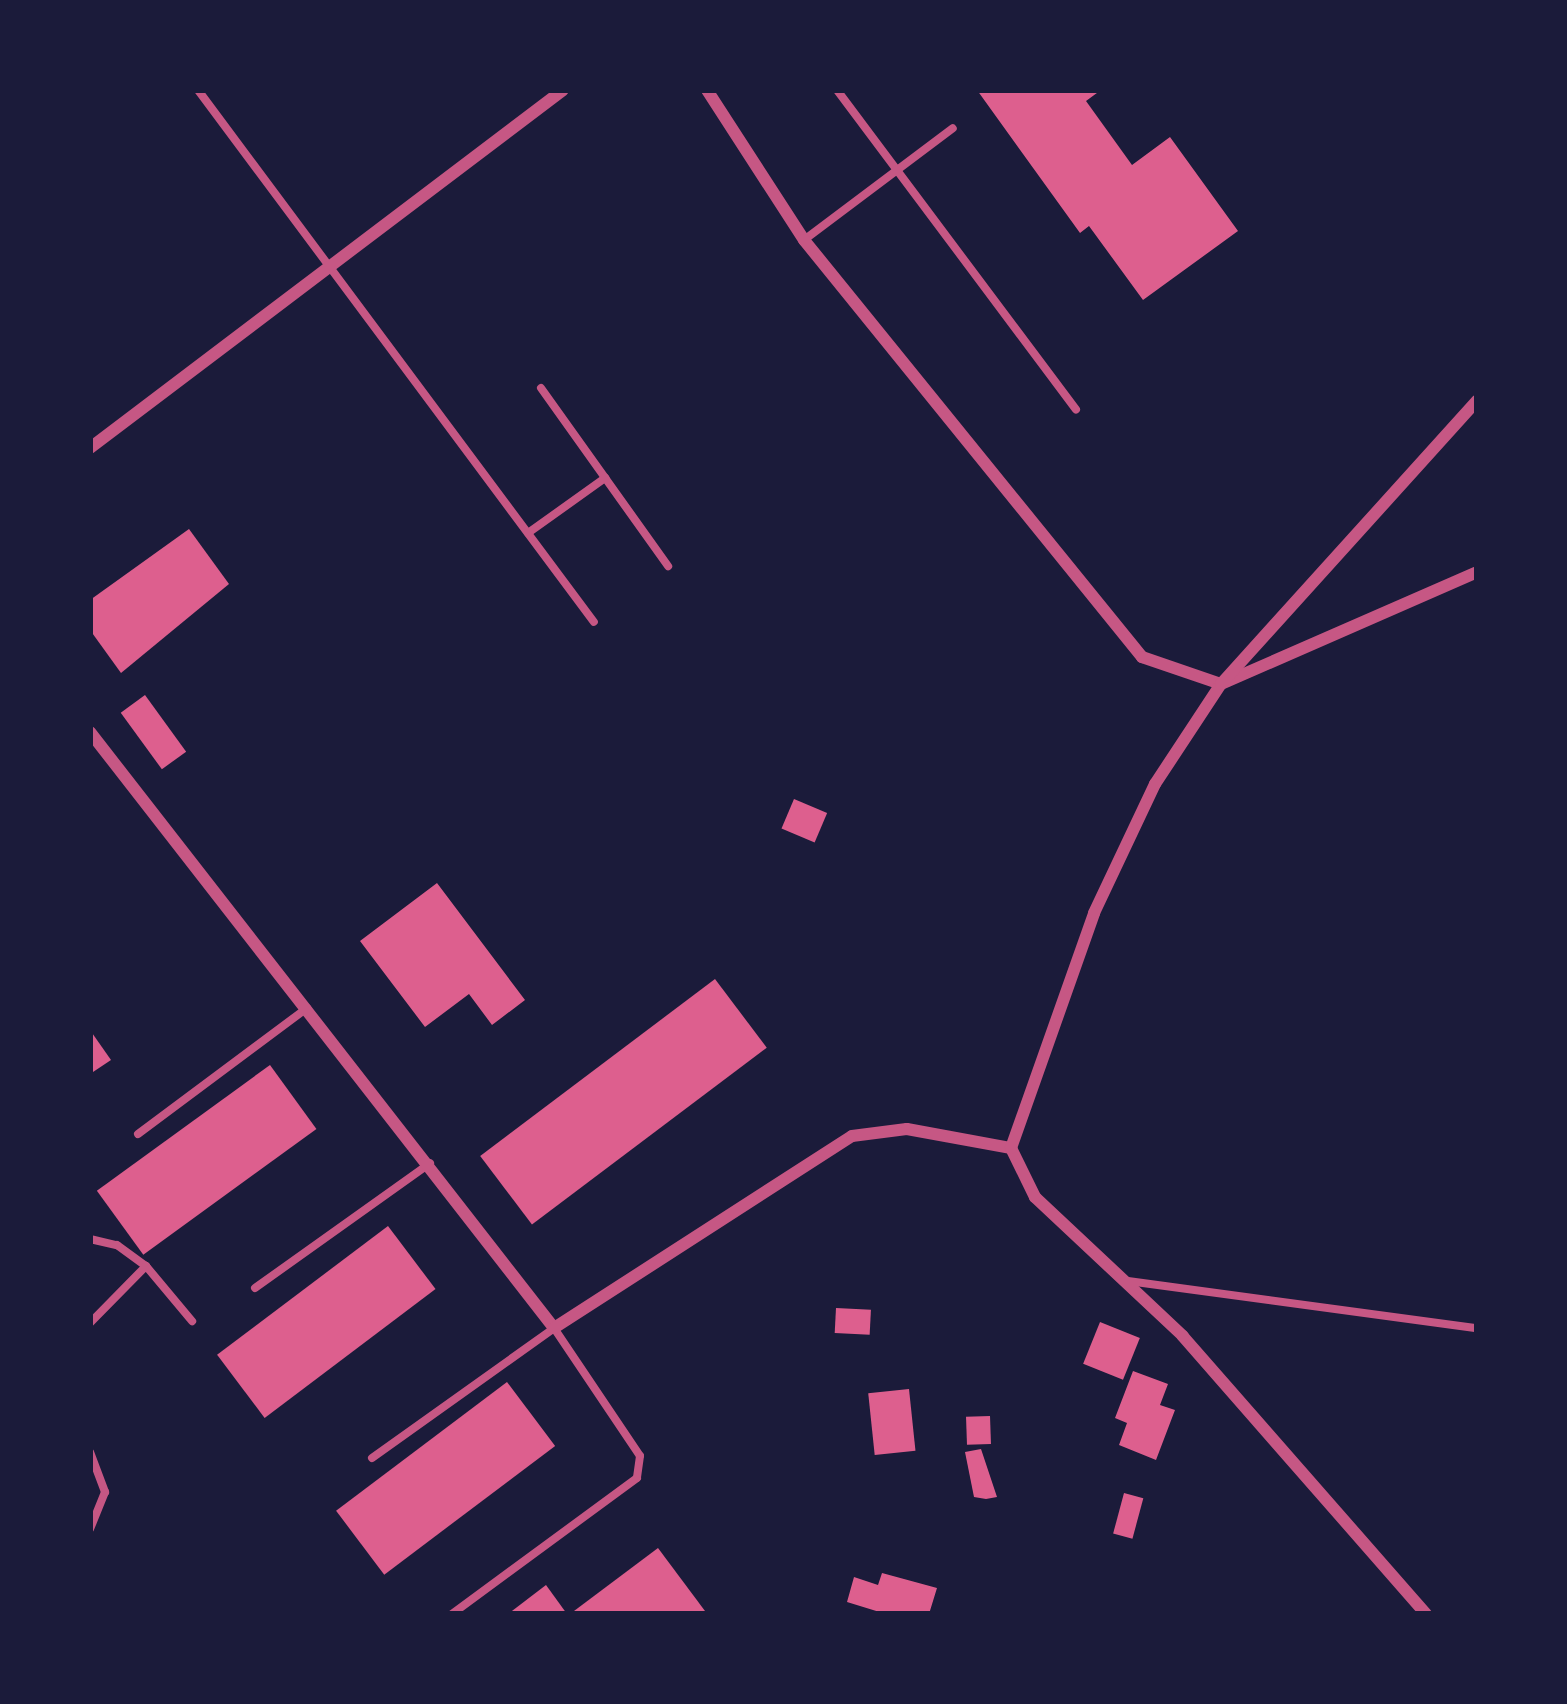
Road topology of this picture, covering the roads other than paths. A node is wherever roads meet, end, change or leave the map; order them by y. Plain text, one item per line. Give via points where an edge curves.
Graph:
1 (198, 90) edge
2 (563, 90) edge
3 (707, 90) edge
4 (837, 90) edge
5 (953, 128) dead end
6 (896, 171) junction
7 (804, 240) junction
8 (327, 262) junction
9 (541, 388) dead end
10 (1477, 401) edge
11 (1076, 410) dead end
12 (90, 448) edge
13 (605, 478) junction
14 (528, 533) junction
15 (668, 566) dead end
16 (1477, 572) edge
17 (595, 622) dead end
18 (1221, 684) junction
19 (90, 731) edge
20 (308, 1007) junction
21 (138, 1134) dead end
22 (1011, 1148) junction
23 (431, 1162) junction
24 (90, 1239) edge
25 (146, 1266) junction
26 (1123, 1280) junction
27 (255, 1288) dead end
28 (192, 1321) dead end
29 (90, 1323) edge
30 (554, 1328) junction
31 (1477, 1328) edge
32 (90, 1452) edge
33 (372, 1458) dead end
34 (90, 1529) edge
35 (452, 1614) edge
36 (1426, 1614) edge

1 - 8 lane
2 - 8 street
3 - 7 street
4 - 6 lane
5 - 6 lane
6 - 7 lane
6 - 11 lane
7 - 18 street via 1112,630 1162,669
8 - 12 street
8 - 14 lane
9 - 13 lane
10 - 18 street
13 - 14 lane
13 - 15 lane
14 - 17 lane
16 - 18 street
18 - 22 street via 1125,842
19 - 20 street
20 - 21 lane
20 - 23 street
22 - 26 street via 1035,1197
22 - 30 street via 907,1130 852,1136
23 - 27 lane
23 - 30 street
24 - 25 lane via 117,1245
25 - 28 lane
25 - 29 lane
26 - 31 lane
26 - 36 street via 1269,1429
30 - 33 lane
30 - 35 lane via 642,1468
32 - 34 lane via 105,1492

